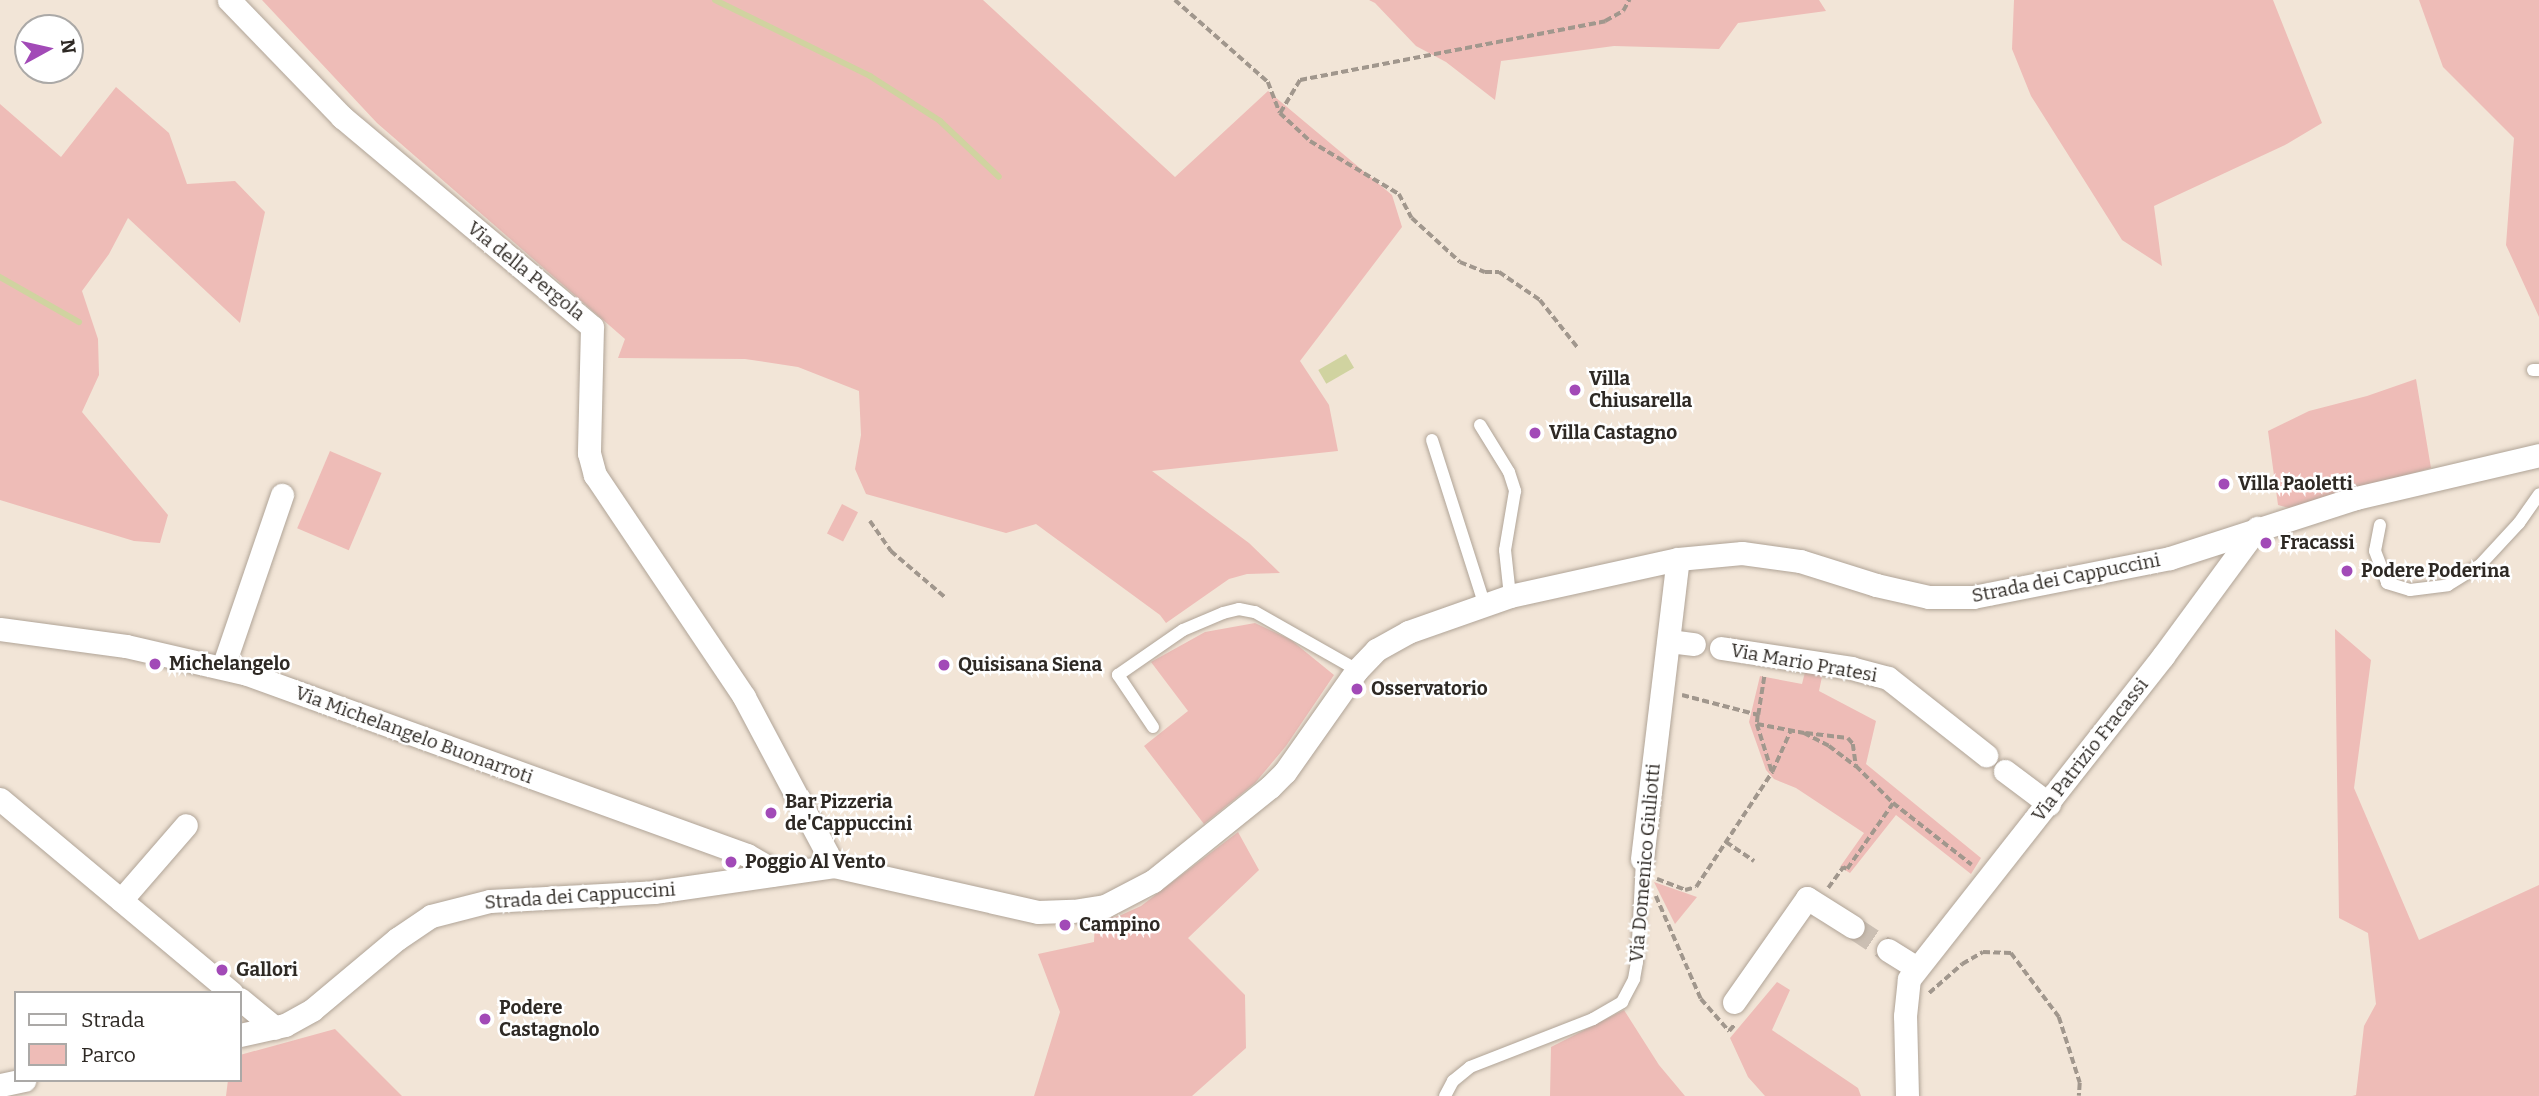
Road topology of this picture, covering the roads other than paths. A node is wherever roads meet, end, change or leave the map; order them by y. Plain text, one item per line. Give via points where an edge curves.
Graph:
1 (229, 0) edge
2 (1480, 425) dead end
3 (1432, 440) dead end
4 (2539, 455) edge
5 (2539, 494) edge
6 (282, 495) dead end
7 (2380, 525) dead end
8 (2258, 528) junction
9 (1678, 559) junction
10 (1510, 596) junction
11 (1485, 603) junction
12 (0, 629) edge
13 (1669, 640) junction
14 (1694, 644) dead end
15 (1720, 648) dead end
16 (223, 667) junction
17 (1357, 670) junction
18 (1153, 727) dead end
19 (1986, 755) dead end
20 (2006, 771) dead end
21 (0, 799) edge
22 (2049, 804) junction
23 (186, 825) dead end
24 (1644, 865) joint
25 (834, 866) junction
26 (773, 875) junction
27 (121, 900) junction
28 (1853, 927) tunnel mouth
29 (1888, 950) tunnel mouth
30 (1917, 968) junction
31 (225, 989) edge
32 (242, 1001) edge
33 (1735, 1011) road end
34 (275, 1028) junction
35 (242, 1035) edge
36 (1445, 1096) edge
37 (1907, 1096) edge

1 - 25 street, Via della Pergola via 355,128 592,327 589,453 595,475 744,697
2 - 10 lane via 1509,472 1514,491 1506,550
3 - 11 lane
4 - 8 street, Strada dei Cappuccini via 2356,498
5 - 7 lane via 2482,564 2448,585 2410,590 2387,583 2375,551
6 - 16 street
8 - 9 street, Strada dei Cappuccini via 2135,566 1961,598 1909,593 1776,556 1727,553
8 - 22 street, Via Patrizio Fracassi
9 - 10 street, Strada dei Cappuccini
9 - 13 street, Via Domenico Giuliotti
10 - 11 street, Strada dei Cappuccini
11 - 17 street, Strada dei Cappuccini via 1396,637 1370,654
12 - 16 street, Via Michelangelo Buonarroti via 126,646
13 - 14 street
13 - 24 street, Via Domenico Giuliotti
15 - 19 street, Via Mario Pratesi via 1852,668 1888,678
16 - 26 street, Via Michelangelo Buonarroti via 747,855
17 - 18 lane via 1255,612 1223,613 1183,630 1118,675
17 - 25 street, Strada dei Cappuccini via 1270,787 1153,881 1115,902 1073,911 1038,912
20 - 22 street
21 - 27 street
22 - 30 street, Via Patrizio Fracassi
23 - 27 street
24 - 36 lane, Via Domenico Giuliotti via 1637,962 1622,1002 1593,1020 1470,1067
25 - 26 street, Strada dei Cappuccini
26 - 34 street, Strada dei Cappuccini via 611,896 507,899 443,911 397,939 312,1010
27 - 31 street
28 - 33 street via 1807,898
29 - 30 street
30 - 37 street, Via Patrizio Fracassi via 1906,993
32 - 34 street
34 - 35 street, Strada dei Cappuccini

